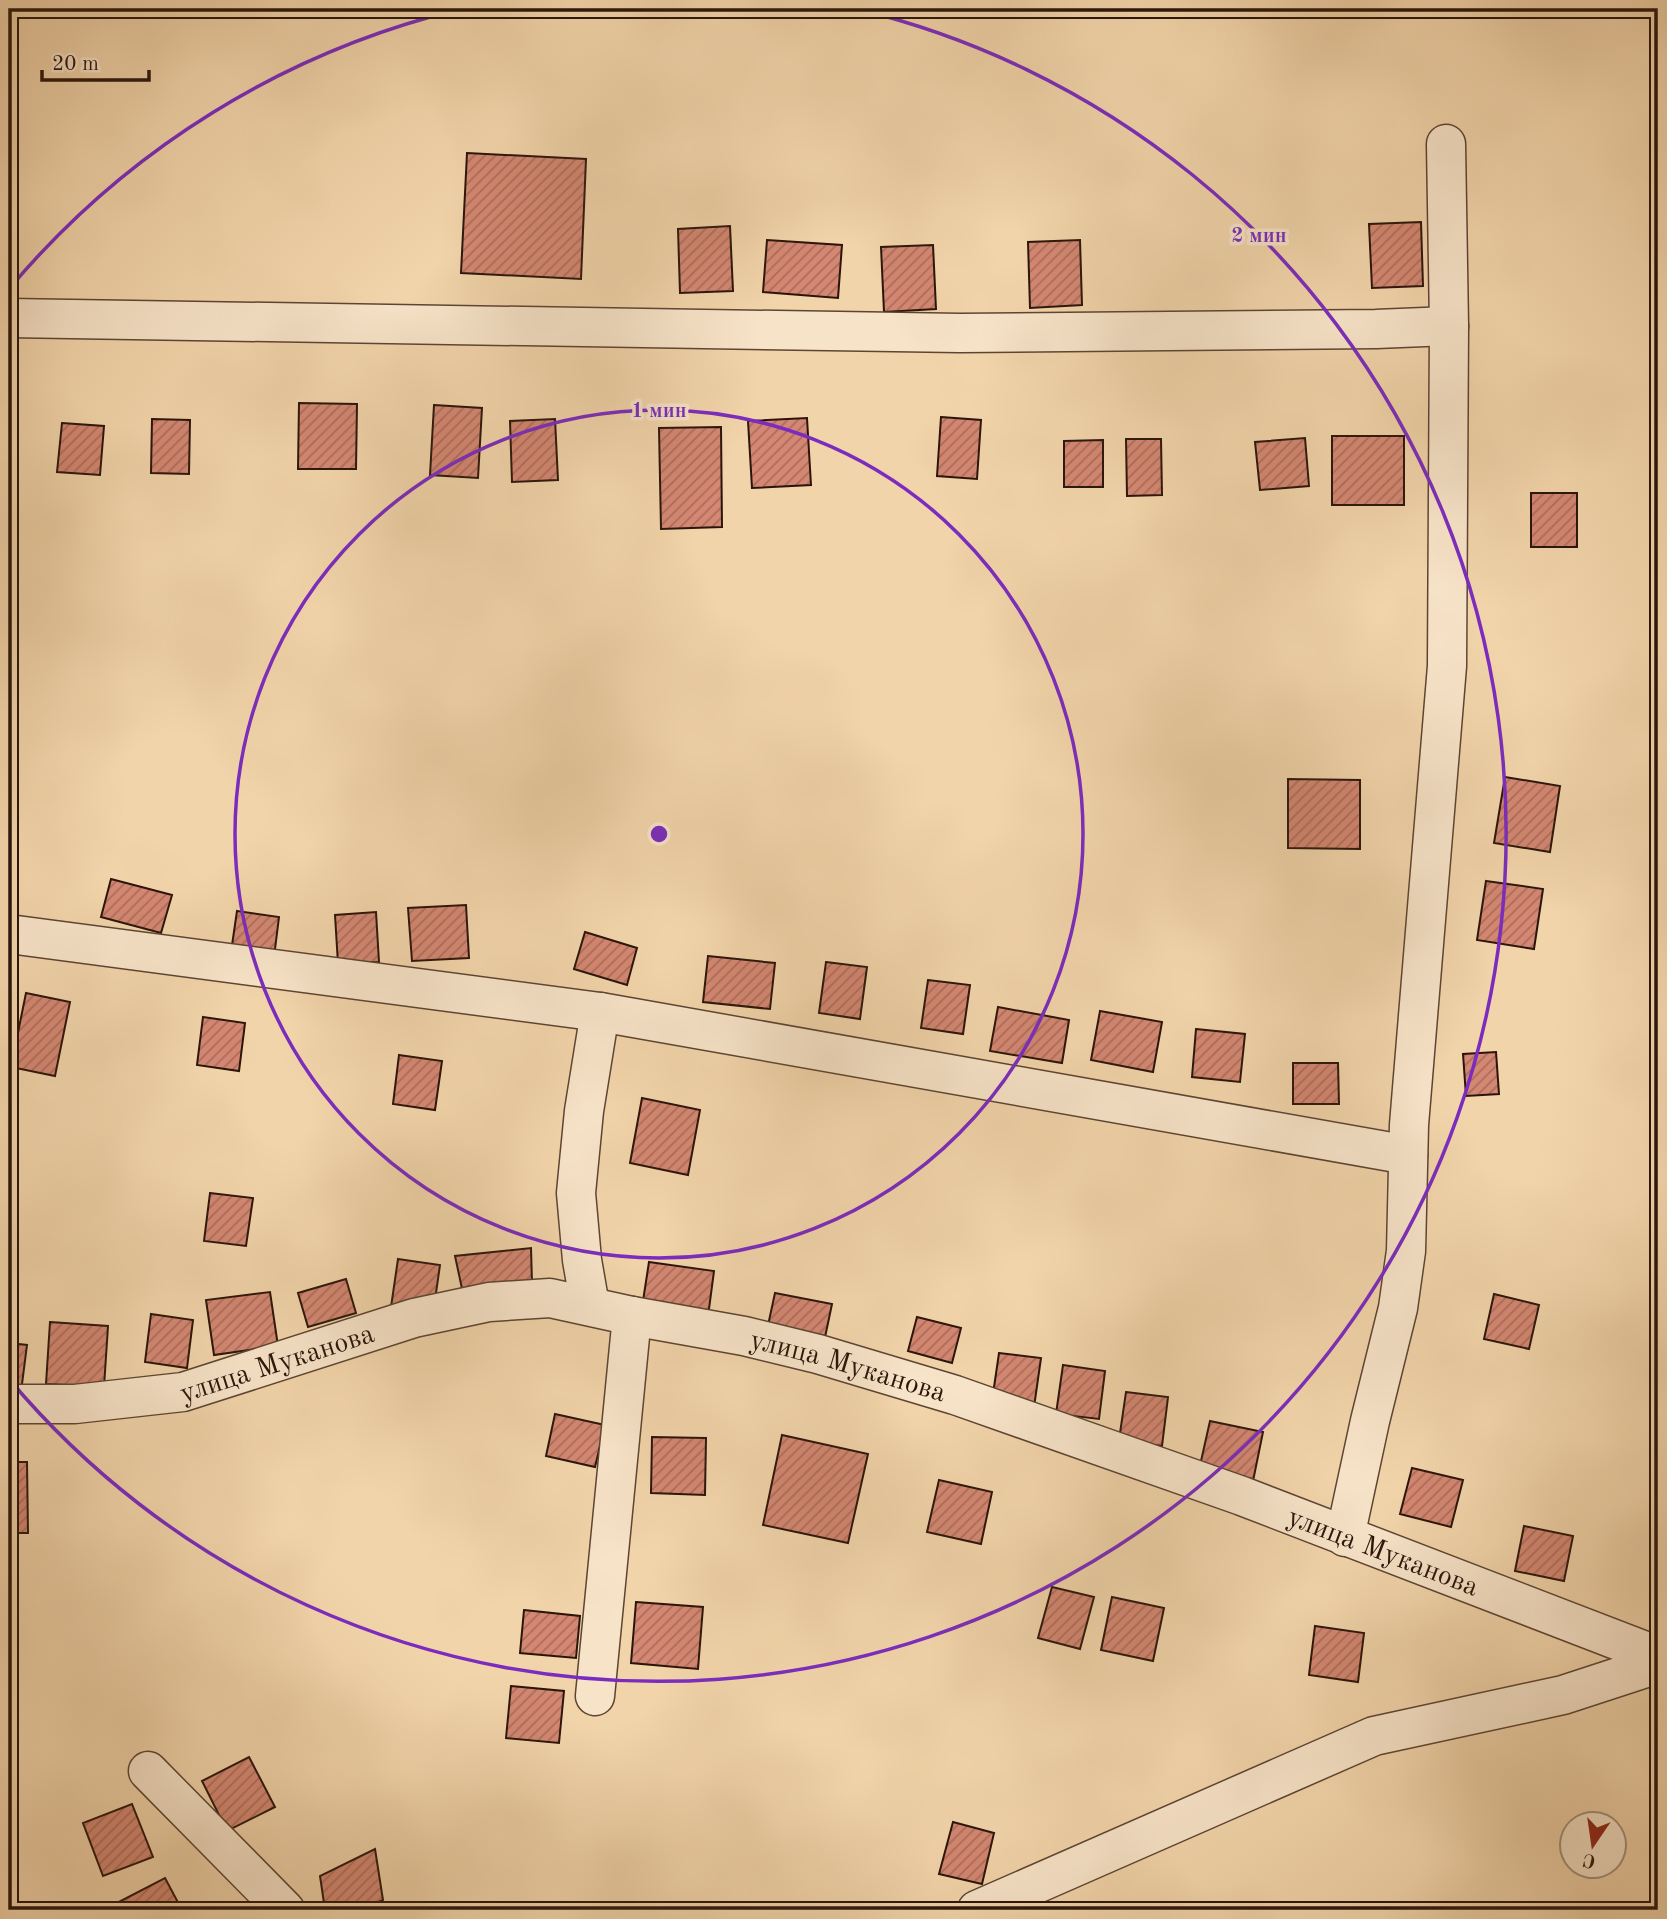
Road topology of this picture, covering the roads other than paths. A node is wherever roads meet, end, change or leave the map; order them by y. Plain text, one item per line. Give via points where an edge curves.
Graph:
1 (1446, 144) dead end
2 (9, 318) edge
3 (1450, 326) junction
4 (9, 934) edge
5 (600, 1012) junction
6 (1408, 1155) junction
7 (590, 1306) junction
8 (632, 1316) junction
9 (9, 1404) edge
10 (1345, 1537) junction
11 (1658, 1656) edge
12 (1658, 1664) edge
13 (595, 1696) dead end
14 (148, 1771) dead end
15 (285, 1910) edge
16 (977, 1910) edge

1 - 3 street
2 - 3 street via 960,333
3 - 6 street via 1447,666
4 - 5 street
5 - 6 street
5 - 7 street via 576,1193
6 - 10 street via 1406,1251 1398,1308
7 - 8 street, улица Муканова
7 - 9 street, улица Муканова via 550,1298 489,1302 414,1318 183,1392 75,1404
8 - 10 street, улица Муканова via 818,1354 955,1395
8 - 13 street
10 - 11 street, улица Муканова
12 - 16 street via 1563,1695 1374,1736
14 - 15 street

